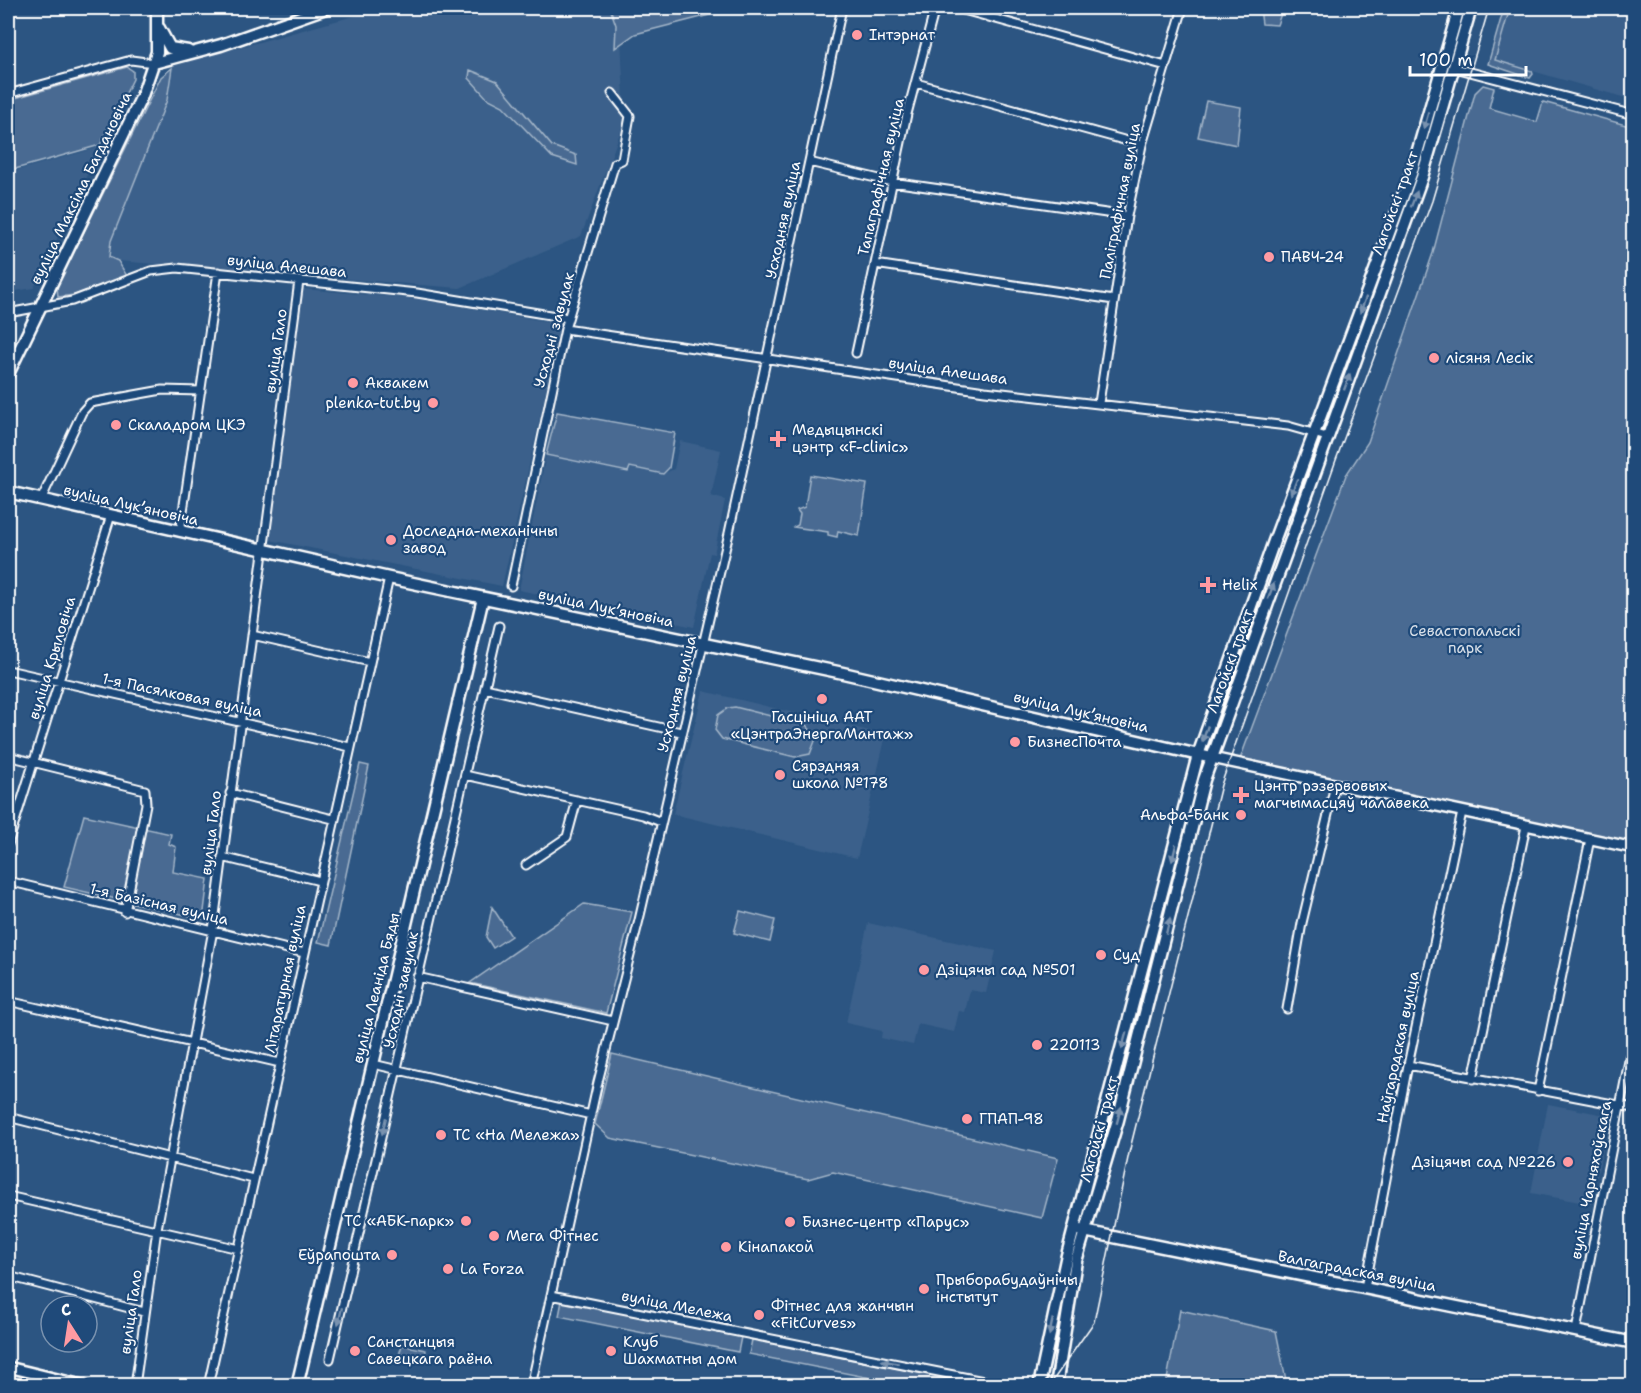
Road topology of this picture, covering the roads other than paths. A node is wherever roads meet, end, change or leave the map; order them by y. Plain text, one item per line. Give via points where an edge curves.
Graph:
1 (157, 8) edge
2 (326, 8) edge
3 (842, 8) edge
4 (935, 8) edge
5 (956, 8) edge
6 (1183, 8) edge
7 (1459, 8) edge
8 (1471, 8) edge
9 (159, 27) junction
10 (203, 51) junction
11 (154, 63) junction
12 (1443, 65) junction
13 (1166, 66) junction
14 (1455, 68) junction
15 (916, 83) junction
16 (612, 93) dead end
17 (8, 94) edge
18 (1634, 115) edge
19 (1142, 145) junction
20 (809, 162) junction
21 (892, 182) junction
22 (1127, 216) junction
23 (875, 264) junction
24 (218, 272) junction
25 (299, 281) junction
26 (1114, 300) junction
27 (40, 308) junction
28 (8, 313) edge
29 (568, 318) junction
30 (565, 329) junction
31 (856, 352) dead end
32 (766, 357) junction
33 (8, 374) edge
34 (201, 392) junction
35 (1098, 403) junction
36 (1314, 432) junction
37 (1327, 437) junction
38 (8, 492) edge
39 (41, 500) junction
40 (111, 515) junction
41 (180, 532) junction
42 (262, 549) junction
43 (389, 578) junction
44 (511, 586) dead end
45 (483, 598) junction
46 (499, 627) dead end
47 (252, 635) junction
48 (704, 644) junction
49 (370, 662) junction
50 (8, 670) edge
51 (58, 682) junction
52 (484, 688) junction
53 (239, 720) junction
54 (681, 732) junction
55 (350, 747) junction
56 (1198, 755) junction
57 (8, 756) edge
58 (1212, 758) junction
59 (34, 761) junction
60 (465, 775) junction
61 (1335, 785) junction
62 (230, 793) junction
63 (577, 800) junction
64 (1462, 812) junction
65 (333, 819) junction
66 (661, 822) junction
67 (1527, 826) junction
68 (1590, 839) junction
69 (8, 843) edge
70 (1634, 848) edge
71 (222, 857) junction
72 (526, 865) dead end
73 (8, 881) edge
74 (320, 881) junction
75 (125, 912) junction
76 (213, 930) junction
77 (304, 953) junction
78 (417, 977) junction
79 (8, 1000) edge
80 (1287, 1009) dead end
81 (613, 1021) junction
82 (1634, 1035) edge
83 (192, 1043) junction
84 (280, 1063) junction
85 (373, 1064) junction
86 (1408, 1065) junction
87 (398, 1070) junction
88 (1473, 1079) junction
89 (1538, 1091) junction
90 (1618, 1105) junction
91 (1634, 1108) edge
92 (591, 1115) junction
93 (8, 1117) edge
94 (171, 1157) junction
95 (253, 1179) junction
96 (8, 1196) edge
97 (157, 1229) junction
98 (1079, 1230) junction
99 (239, 1249) junction
100 (8, 1276) edge
101 (1365, 1288) junction
102 (551, 1295) junction
103 (144, 1312) junction
104 (1576, 1331) junction
105 (1634, 1343) edge
106 (330, 1359) dead end
107 (8, 1367) edge
108 (86, 1386) edge
109 (135, 1386) edge
110 (208, 1386) edge
111 (297, 1386) edge
112 (531, 1386) edge
113 (1009, 1386) edge
114 (1039, 1386) edge
115 (1056, 1386) edge

1 - 9 main road, вуліца Максіма Багдановіча
2 - 10 main road
3 - 20 street, Усходняя вуліца
4 - 15 street, Тапаграфічная вуліца
5 - 13 street
6 - 13 street, Паліграфічная вуліца
7 - 12 main road, Лагойскі тракт
8 - 14 main road, Лагойскі тракт
9 - 10 main road via 170,48
9 - 11 main road, вуліца Максіма Багдановіча
10 - 11 main road
11 - 17 street via 131,60
11 - 27 main road, вуліца Максіма Багдановіча via 128,129
12 - 14 main road
12 -> 36 main road, Лагойскі тракт via 1407,184
13 - 19 street, Паліграфічная вуліца
14 - 18 street
37 -> 14 main road, Лагойскі тракт via 1422,177
15 - 19 street
15 - 21 street, Тапаграфічная вуліца
16 - 29 street, Усходні завулак via 630,116 622,160 615,164
19 - 22 street, Паліграфічная вуліца
20 - 21 street
20 - 32 street, Усходняя вуліца
21 - 22 street
21 - 23 street, Тапаграфічная вуліца
22 - 26 street, Паліграфічная вуліца
23 - 26 street
23 - 31 street, Тапаграфічная вуліца
24 - 25 street, вуліца Алешава
24 - 27 street, вуліца Алешава via 160,269 72,301
24 - 34 street
25 - 29 street, вуліца Алешава via 417,293
25 - 42 street, вуліца Гало
26 - 35 street, Паліграфічная вуліца
27 - 28 street, вуліца Алешава
27 - 33 main road, вуліца Максіма Багдановіча
29 - 30 street, Усходні завулак
30 - 32 street, вуліца Алешава
30 - 44 street, Усходні завулак
32 - 35 street, вуліца Алешава via 985,391
32 - 48 street, Усходняя вуліца
34 - 39 street via 169,389 90,403 82,412
34 - 41 street
35 - 36 street, вуліца Алешава
36 - 37 street, вуліца Алешава
36 -> 56 main road, Лагойскі тракт
58 -> 37 main road, Лагойскі тракт
38 - 39 main road, вуліца Лукʼяновіча
39 - 40 main road, вуліца Лукʼяновіча
40 - 41 main road, вуліца Лукʼяновіча
40 - 51 street, вуліца Крыловіча
41 - 42 main road, вуліца Лукʼяновіча
42 - 43 main road, вуліца Лукʼяновіча
42 - 47 street, вуліца Гало
43 - 45 main road, вуліца Лукʼяновіча
43 - 49 street, Літаратурная вуліца
45 - 48 main road, вуліца Лукʼяновіча
45 - 85 main road, вуліца Леаніда Бяды
46 - 52 street, Усходні завулак
47 - 49 street
47 - 53 street, вуліца Гало
48 - 54 street, Усходняя вуліца
48 - 56 main road, вуліца Лукʼяновіча
49 - 55 street, Літаратурная вуліца
50 - 51 street, 1-я Пасялковая вуліца
51 - 53 street, 1-я Пасялковая вуліца
51 - 59 street, вуліца Крыловіча
52 - 54 street
52 - 60 street, Усходні завулак
53 - 55 street, 1-я Пасялковая вуліца
53 - 62 street, вуліца Гало
54 - 66 street, Усходняя вуліца
55 - 65 street, Літаратурная вуліца
56 - 58 main road, вуліца Лукʼяновіча
56 -> 98 main road, Лагойскі тракт
57 - 59 street
58 - 61 street
98 -> 58 main road, Лагойскі тракт via 1118,1120
59 - 69 street, вуліца Крыловіча
59 - 75 street via 145,789 146,804
60 - 63 street
60 - 78 street, Усходні завулак
61 - 64 street
61 - 80 street via 1302,924
62 - 65 street
62 - 71 street, вуліца Гало
63 - 66 street
63 - 72 street via 567,837
64 - 67 street
64 - 86 street, Наўгародская вуліца
65 - 74 street, Літаратурная вуліца
66 - 81 street, Усходняя вуліца
67 - 68 street
67 - 88 street
68 - 70 street
68 - 89 street
71 - 74 street
71 - 76 street, вуліца Гало
73 - 75 street, 1-я Базісная вуліца
74 - 77 street, Літаратурная вуліца
75 - 76 street, 1-я Базісная вуліца
76 - 77 street, 1-я Базісная вуліца
76 - 83 street, вуліца Гало
77 - 84 street, Літаратурная вуліца
78 - 81 street
78 - 87 street, Усходні завулак
79 - 83 street
81 - 92 street, Усходняя вуліца
82 - 90 street, вуліца Чарняхоўскага
83 - 84 street
83 - 94 street, вуліца Гало
84 - 95 street, Літаратурная вуліца
85 - 87 street
85 - 111 main road, вуліца Леаніда Бяды
86 - 88 street
86 - 101 street, Наўгародская вуліца
87 - 92 street
87 -> 106 street, Усходні завулак
88 - 89 street
89 - 90 street
90 - 91 street
90 - 104 street, вуліца Чарняхоўскага
92 - 102 street, Усходняя вуліца
93 - 94 street
94 - 95 street
94 - 97 street, вуліца Гало
95 - 99 street, Літаратурная вуліца
96 - 97 street
97 - 99 street
97 - 103 street, вуліца Гало
98 - 101 main road, Валгаградская вуліца
98 -> 114 main road
98 - 115 main road
99 - 110 street, Літаратурная вуліца
100 - 103 street
101 - 104 main road, Валгаградская вуліца
102 - 112 street, Усходняя вуліца
113 -> 102 street, вуліца Мележа
103 - 109 street, вуліца Гало
104 - 105 main road, Валгаградская вуліца
107 - 108 street

